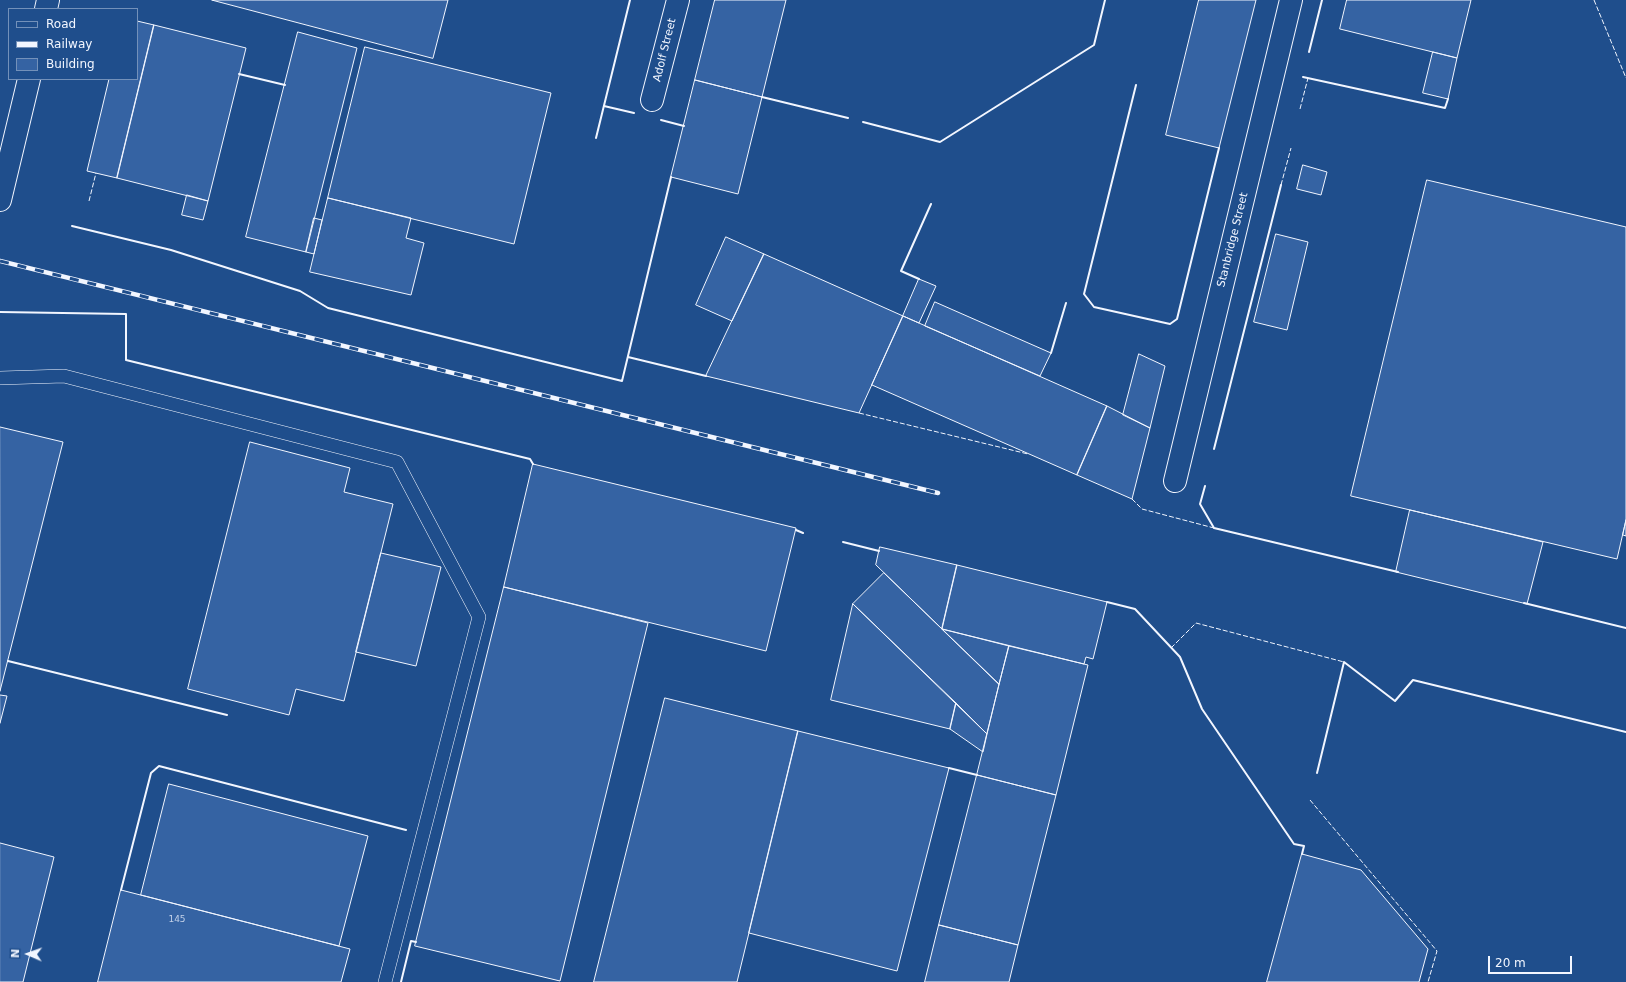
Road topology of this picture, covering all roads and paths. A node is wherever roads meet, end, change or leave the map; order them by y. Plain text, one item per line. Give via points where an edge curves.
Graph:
1 (678, 0) edge
2 (1291, 0) edge
3 (29, 80) edge
4 (652, 100) dead end
5 (0, 200) edge
6 (0, 378) edge
7 (1175, 481) dead end
8 (385, 982) edge

1 - 4 street, Adolf Street
2 - 7 street, Stanbridge Street
3 - 5 street
6 - 8 lane via 64,376 397,462 479,617

